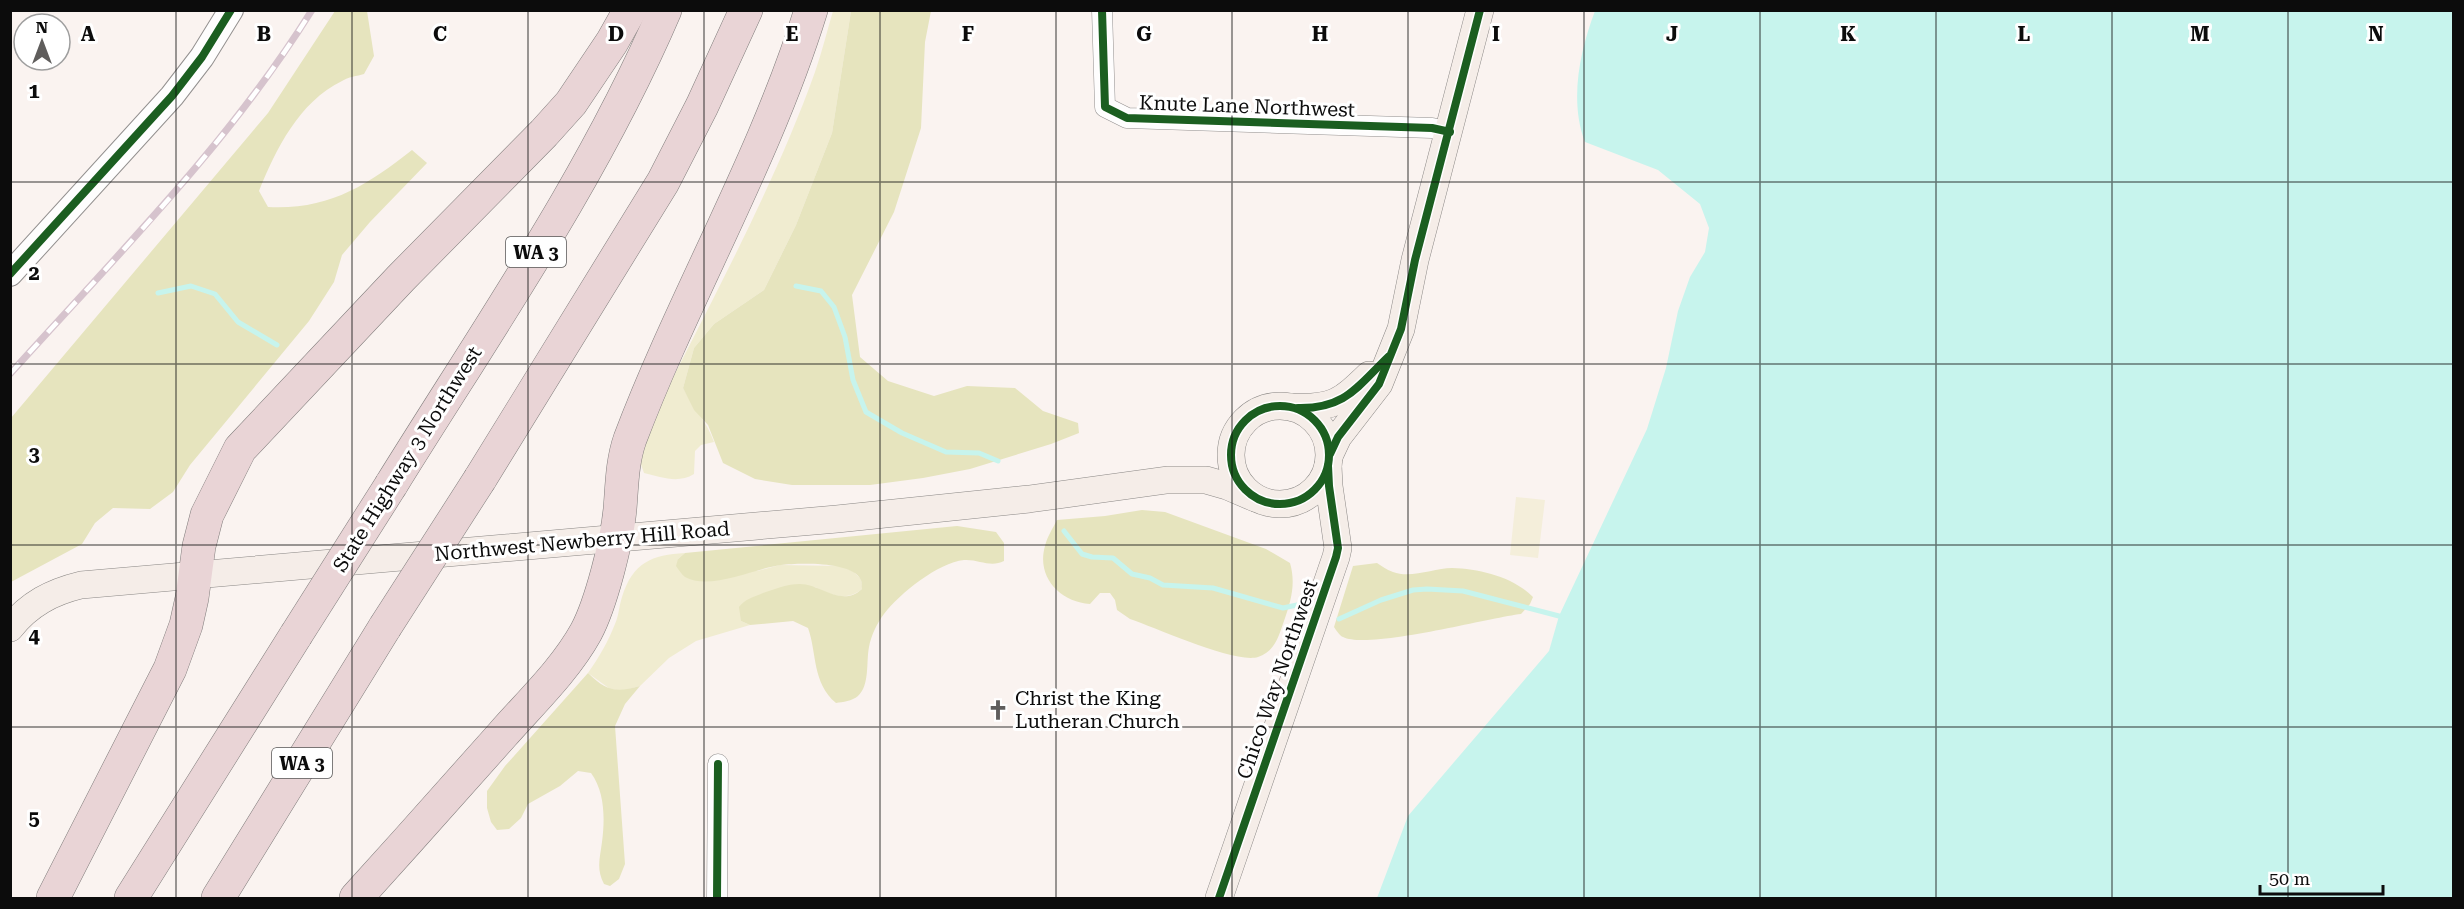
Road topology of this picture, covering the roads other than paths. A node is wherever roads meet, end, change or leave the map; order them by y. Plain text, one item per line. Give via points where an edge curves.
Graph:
1 (231, 10) edge
2 (630, 10) edge
3 (665, 10) edge
4 (746, 10) edge
5 (811, 10) edge
6 (1102, 10) edge
7 (1480, 10) edge
8 (1450, 132) junction
9 (10, 274) edge
10 (1392, 353) junction
11 (1292, 408) junction
12 (1238, 430) junction
13 (1329, 460) junction
14 (1167, 480) junction
15 (1255, 498) junction
16 (1281, 505) junction
17 (615, 537) junction
18 (1337, 538) junction
19 (196, 574) junction
20 (10, 628) edge
21 (718, 764) dead end
22 (53, 898) edge
23 (131, 898) edge
24 (218, 898) edge
25 (356, 898) edge
26 (717, 898) edge
27 (1219, 898) edge

1 - 9 street via 172,96
2 - 19 highway via 571,103 240,449 207,515
3 - 23 highway, State Highway 3 Northwest / WA 3, bridge via 630,88 590,162
4 - 24 highway, WA 3, bridge via 663,182
5 - 17 highway via 784,88 630,441 621,473
6 - 8 street, Knute Lane Northwest via 1105,107 1127,118 1432,128
7 - 8 main road
8 - 10 main road
10 - 11 main road via 1346,398 1318,407
10 - 13 main road via 1379,384 1338,438
11 - 12 main road via 1262,410
11 - 13 main road via 1319,424 1327,438
12 - 14 main road, Northwest Newberry Hill Road via 1224,450
12 - 15 main road via 1231,449 1233,470 1243,488
13 - 16 main road via 1323,480 1310,495
13 - 18 main road, Chico Way Northwest
14 - 15 main road, Northwest Newberry Hill Road via 1206,480
14 - 17 main road, Northwest Newberry Hill Road via 837,519
15 - 16 main road
16 - 18 main road via 1314,512
17 - 19 main road, Northwest Newberry Hill Road
17 - 25 highway via 596,613 576,648
18 - 27 main road, Chico Way Northwest via 1328,583
19 - 20 main road, Northwest Newberry Hill Road via 63,589 32,606
19 - 22 highway via 186,625 170,669
21 - 26 street

